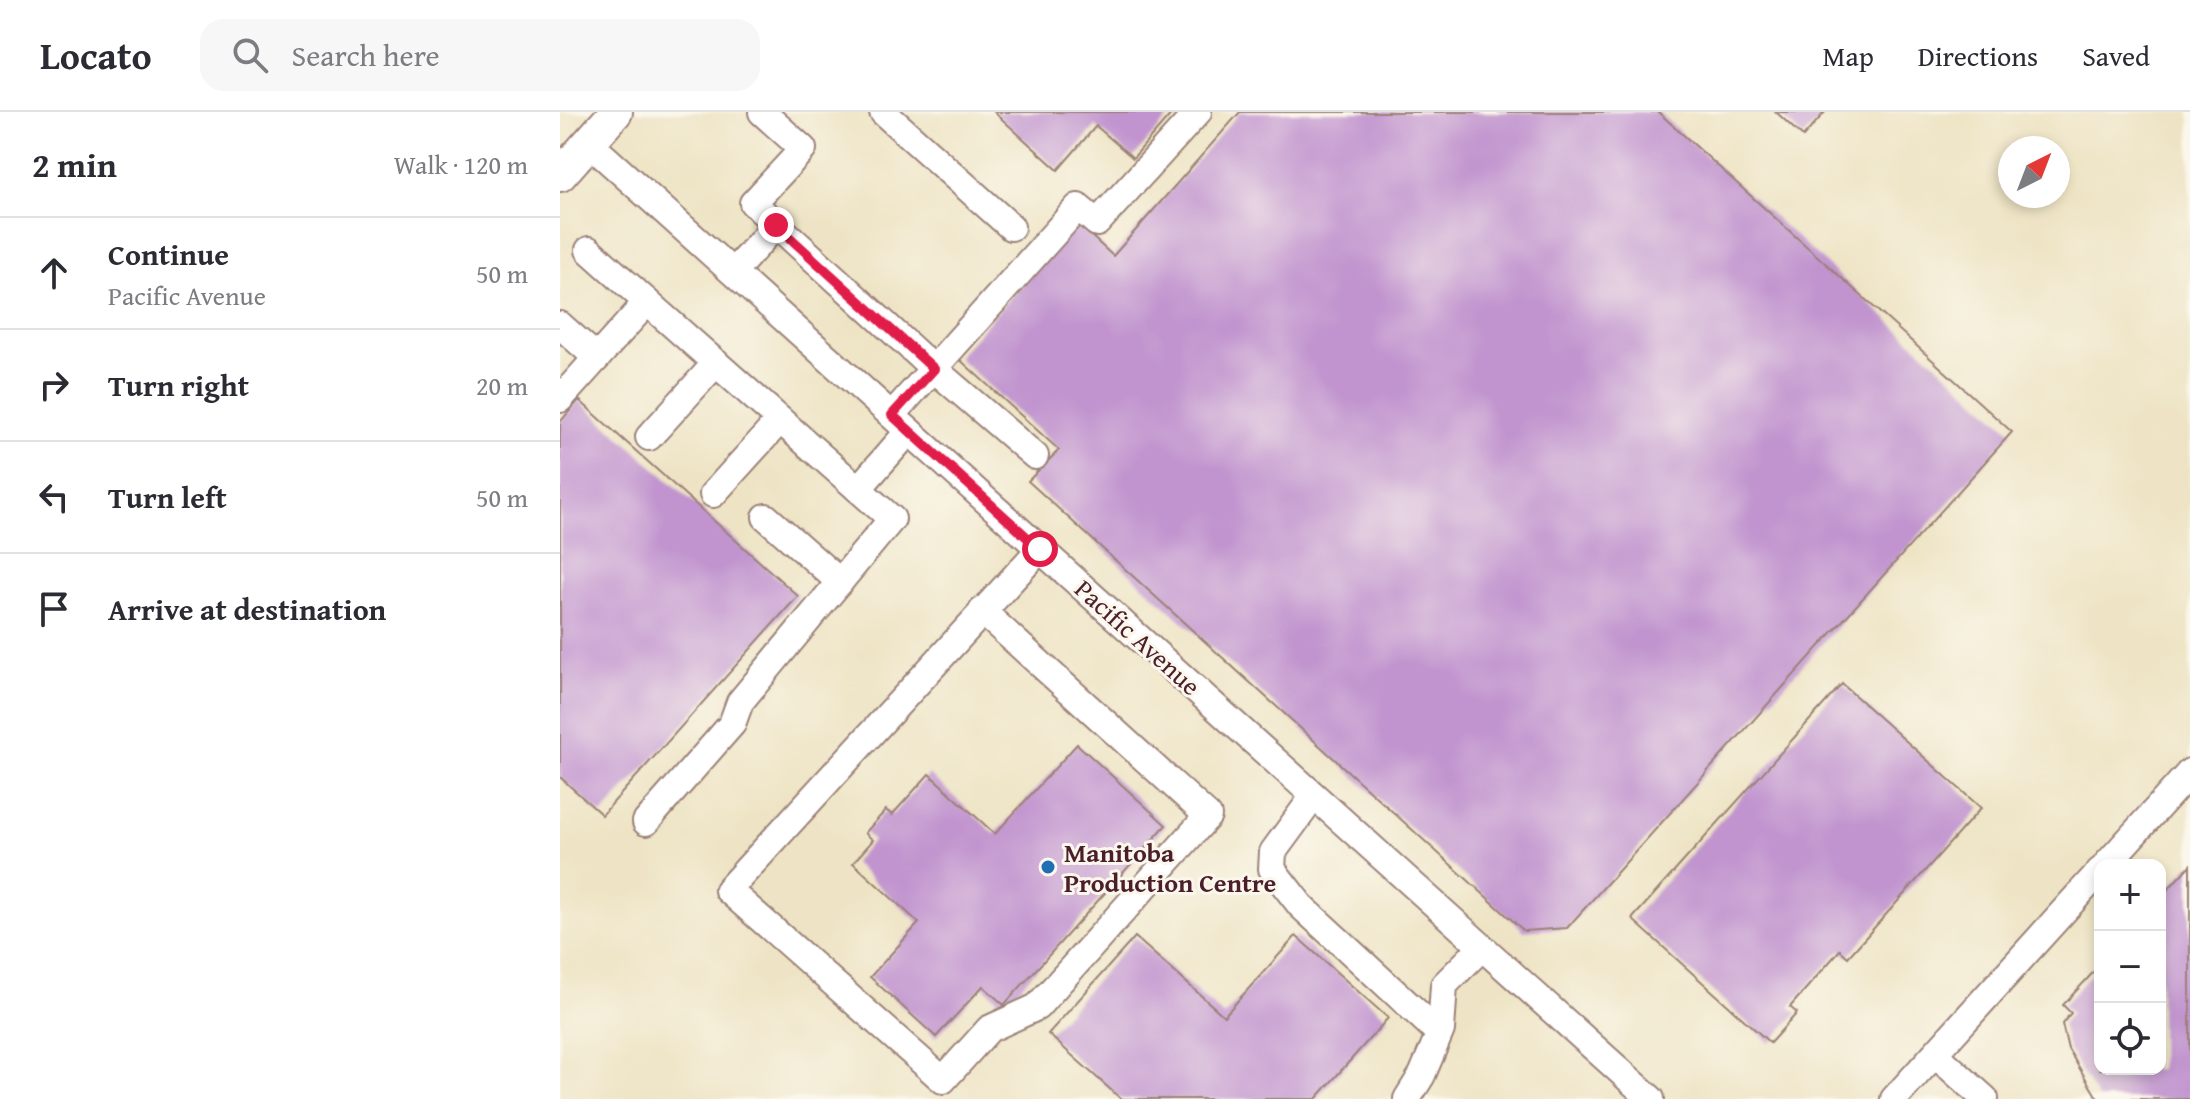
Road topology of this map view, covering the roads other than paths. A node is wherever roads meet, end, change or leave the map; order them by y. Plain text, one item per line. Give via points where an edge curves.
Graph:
1 (616, 112) edge
2 (762, 112) edge
3 (883, 112) edge
4 (1198, 112) edge
5 (589, 143) junction
6 (560, 175) edge
7 (776, 225) junction
8 (1011, 227) dead end
9 (589, 250) dead end
10 (733, 272) junction
11 (647, 302) junction
12 (560, 325) edge
13 (597, 358) junction
14 (716, 363) junction
15 (934, 369) junction
16 (560, 399) edge
17 (780, 420) junction
18 (901, 423) junction
19 (649, 437) dead end
20 (1035, 456) dead end
21 (858, 489) junction
22 (713, 494) dead end
23 (766, 517) dead end
24 (1040, 549) junction
25 (840, 582) junction
26 (982, 611) junction
27 (2190, 772) edge
28 (1314, 796) junction
29 (646, 822) dead end
30 (2111, 859) edge
31 (2094, 878) edge
32 (1482, 947) junction
33 (1439, 1033) junction
34 (1935, 1054) junction
35 (1407, 1099) edge
36 (1651, 1099) edge
37 (1894, 1099) edge
38 (1985, 1099) edge

1 - 5 main road
2 - 7 street via 803,149 753,203
3 - 8 street
4 - 15 street via 1097,223 1078,207
5 - 6 main road
5 - 10 street, Pacific Avenue
7 - 10 street
7 - 15 street
9 - 11 street
10 - 18 street, Pacific Avenue
11 - 13 street
11 - 14 street
12 - 13 street
13 - 16 street
14 - 17 street
14 - 19 street
15 - 18 street
15 - 20 street
17 - 21 street
17 - 22 street
18 - 21 street
18 - 24 street, Pacific Avenue
21 - 25 street via 892,519
23 - 25 street
24 - 26 street
24 - 28 street, Pacific Avenue
25 - 29 street via 740,702 732,724
26 - 26 street via 728,890 943,1080 989,1029 1037,1007 1208,816
27 - 30 street
28 - 32 street, Pacific Avenue
28 - 33 street via 1273,852 1272,869 1301,906
31 - 34 street
32 - 33 street via 1444,985
32 - 36 street, Pacific Avenue
33 - 35 street
34 - 37 street
34 - 38 street

